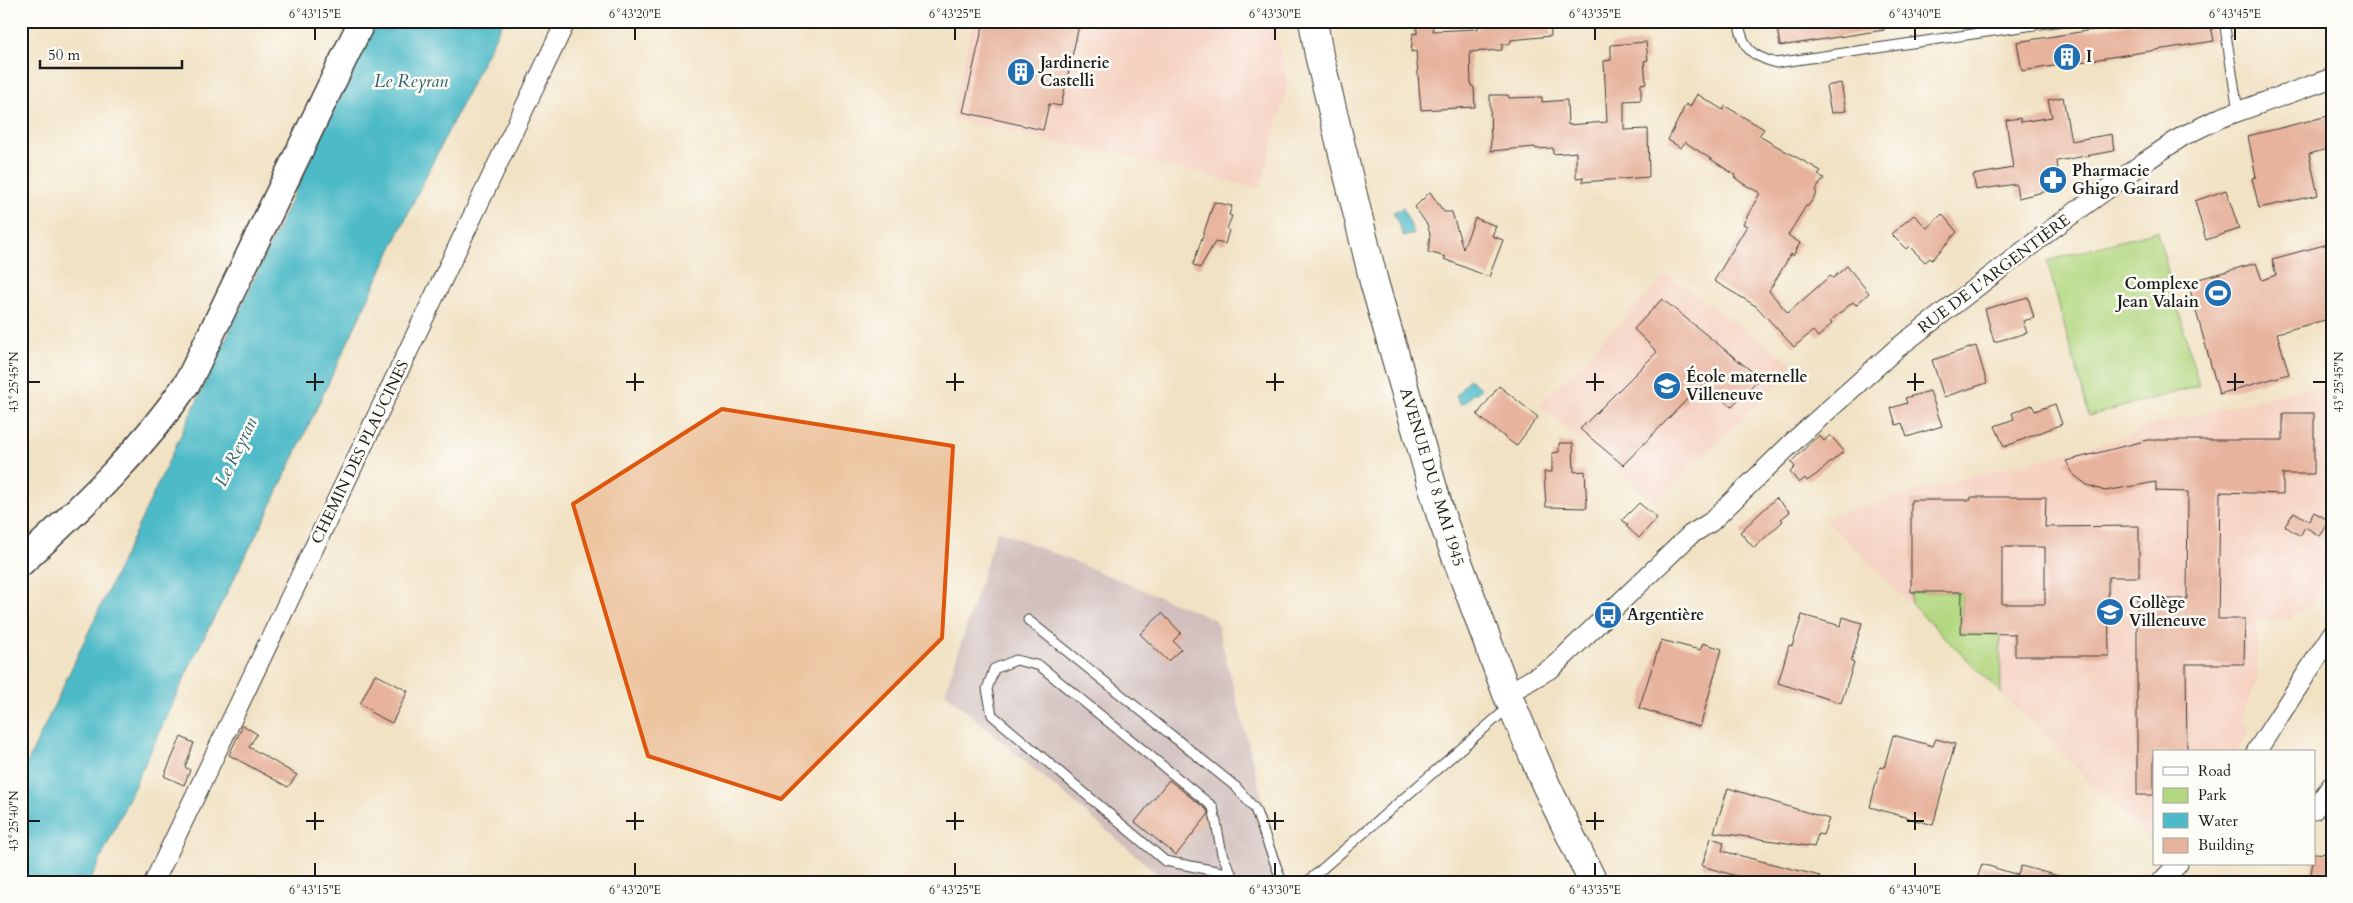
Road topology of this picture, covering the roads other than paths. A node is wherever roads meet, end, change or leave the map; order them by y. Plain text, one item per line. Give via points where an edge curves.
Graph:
1 (362, 21) edge
2 (566, 21) edge
3 (1308, 21) edge
4 (1313, 21) edge
5 (1738, 21) edge
6 (2061, 21) edge
7 (2224, 21) edge
8 (1319, 55) junction
9 (2332, 78) edge
10 (2238, 111) junction
11 (21, 562) edge
12 (1028, 620) dead end
13 (2332, 634) edge
14 (1510, 699) junction
15 (2257, 750) edge
16 (2332, 785) edge
17 (2316, 807) edge
18 (2176, 866) edge
19 (1234, 878) edge
20 (154, 882) edge
21 (1282, 882) edge
22 (1307, 882) edge
23 (1593, 882) edge
24 (2161, 882) edge

1 - 11 main road via 188,382 164,417 99,491
2 - 20 street, CHEMIN DES PLAUCINES
3 - 8 main road, AVENUE DU 8 MAI 1945
4 - 8 main road, AVENUE DU 8 MAI 1945
5 - 6 lane via 1742,40 1756,57 1776,63
7 - 10 lane
8 - 14 main road, AVENUE DU 8 MAI 1945 via 1374,282 1441,516
9 - 10 street, RUE DE L'ARGENTIÈRE
10 - 14 street, RUE DE L'ARGENTIÈRE via 2183,136 2146,161 1896,349 1795,440 1711,522 1690,535 1553,667
12 - 21 lane via 1236,787 1255,809
13 - 15 street
14 - 22 lane
14 - 23 main road, AVENUE DU 8 MAI 1945 via 1546,785
16 - 17 street
18 - 24 street
19 - 19 lane via 1222,854 1213,807 1040,666 1016,660 994,669 987,689 992,715 1165,861

